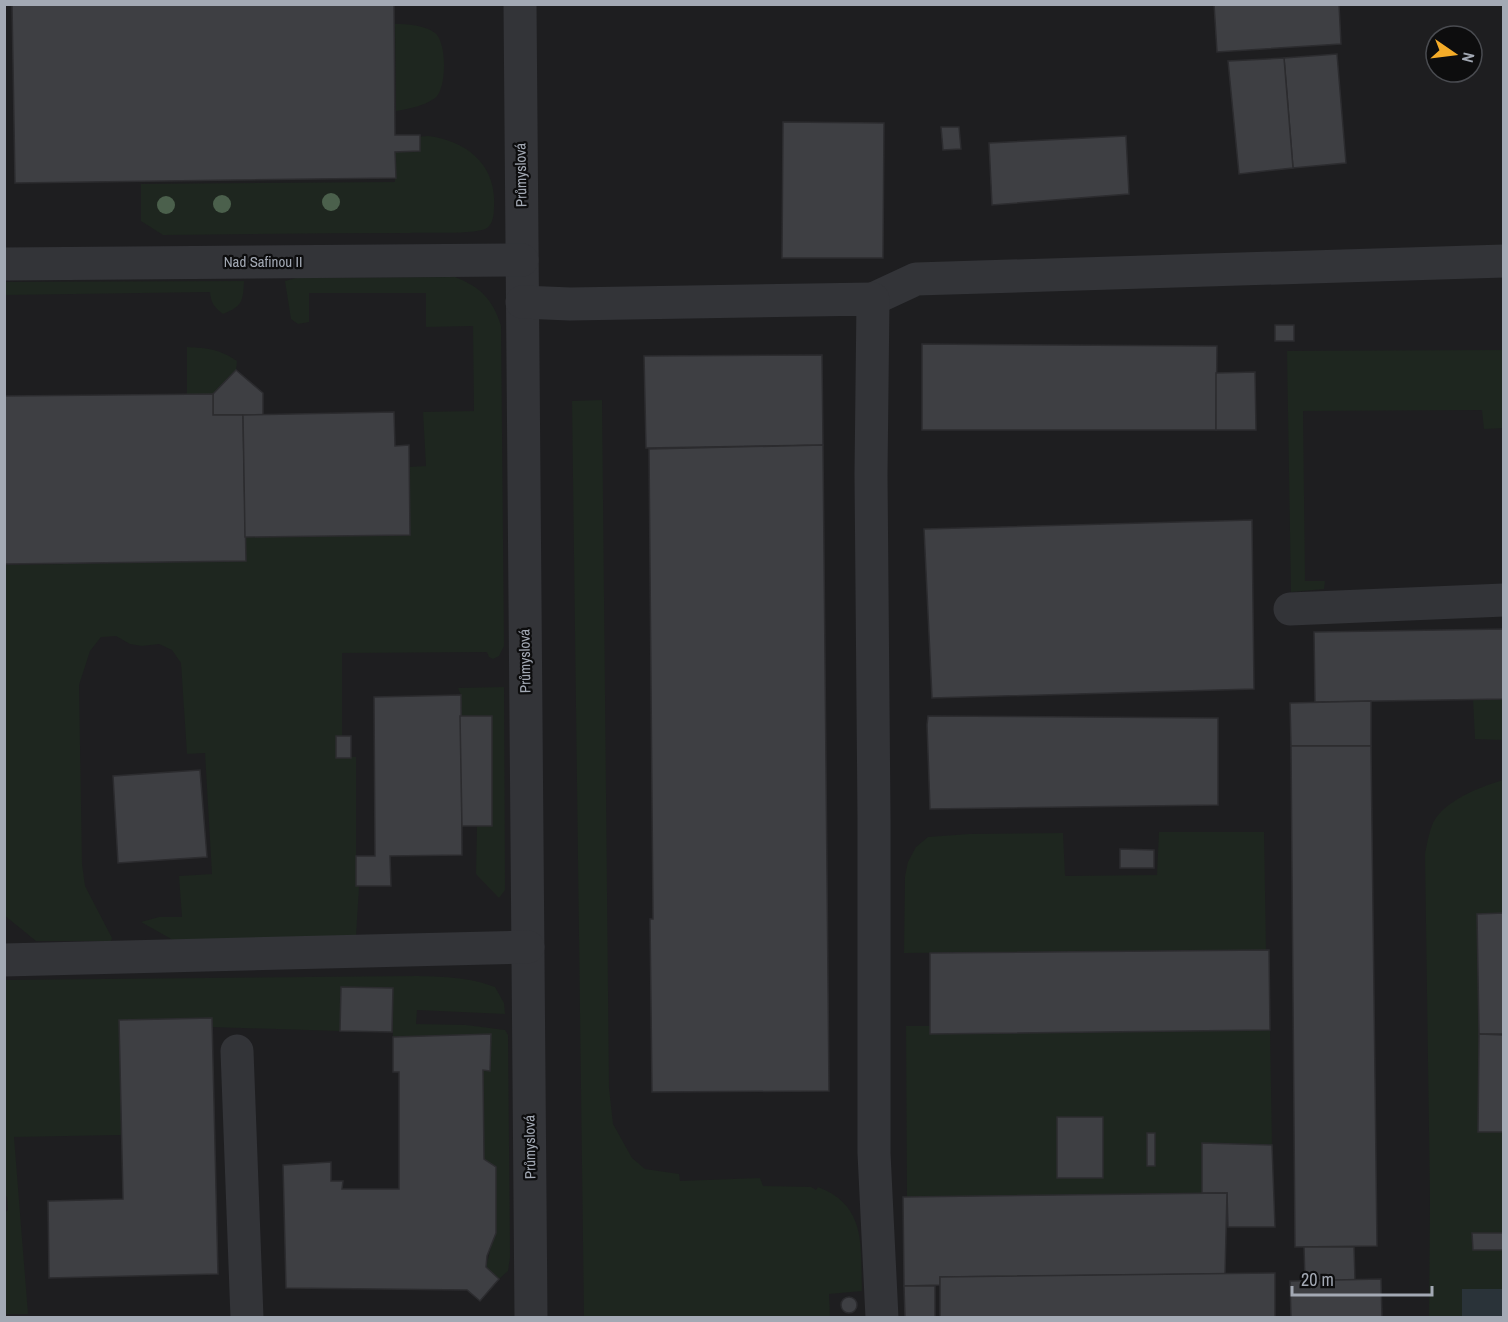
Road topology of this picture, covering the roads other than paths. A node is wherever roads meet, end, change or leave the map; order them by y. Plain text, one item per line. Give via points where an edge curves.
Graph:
1 (520, 4) edge
2 (522, 260) junction
3 (1503, 261) edge
4 (4, 264) edge
5 (873, 299) junction
6 (522, 302) junction
7 (1503, 600) edge
8 (1290, 609) dead end
9 (528, 947) junction
10 (4, 960) edge
11 (237, 1051) dead end
12 (247, 1317) edge
13 (531, 1317) edge
14 (882, 1317) edge

1 - 2 street, Průmyslová
2 - 4 street, Nad Safinou II
2 - 6 street, Průmyslová
3 - 5 street via 916,279
5 - 6 street
5 - 14 street via 874,1153
6 - 9 street, Průmyslová
7 - 8 street
9 - 10 street
9 - 13 street, Průmyslová
11 - 12 street

